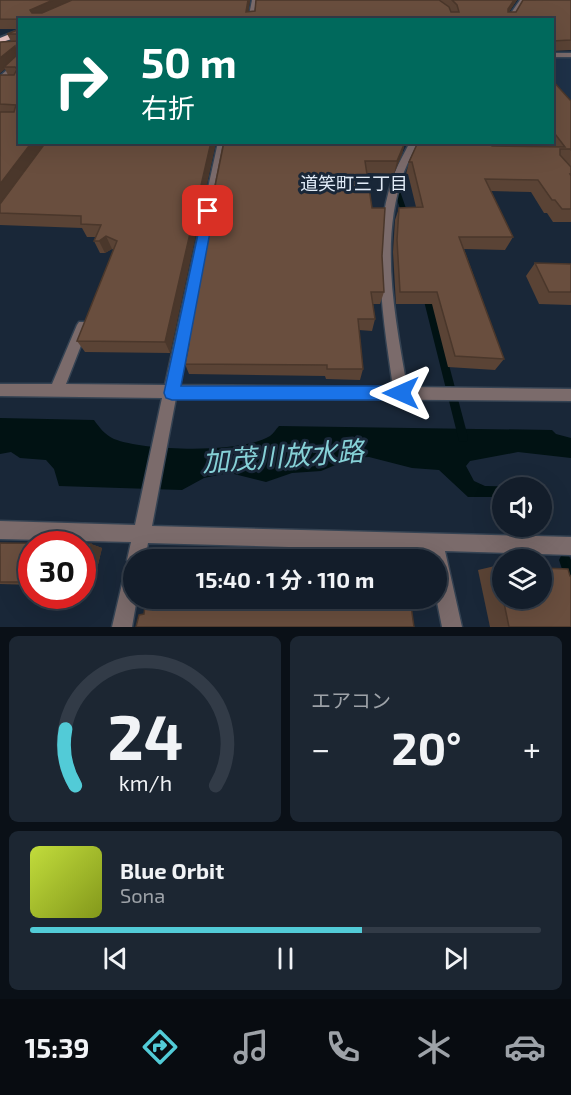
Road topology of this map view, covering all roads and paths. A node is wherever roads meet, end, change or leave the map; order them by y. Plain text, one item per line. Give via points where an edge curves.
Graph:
1 (254, 0) edge
2 (522, 0) edge
3 (250, 18) edge
4 (509, 18) edge
5 (18, 28) edge
6 (18, 34) edge
7 (0, 35) edge
8 (0, 41) edge
9 (554, 55) edge
10 (571, 56) edge
11 (18, 63) edge
12 (0, 81) edge
13 (10, 82) edge
14 (222, 144) edge
15 (408, 148) edge
16 (86, 318) edge
17 (0, 390) edge
18 (56, 391) junction
19 (401, 393) junction
20 (571, 395) edge
21 (171, 399) junction
22 (144, 524) junction
23 (0, 530) edge
24 (435, 544) junction
25 (571, 546) edge
26 (138, 549) edge
27 (126, 609) edge
28 (122, 627) edge
29 (452, 627) edge

1 - 3 street
2 - 4 street
5 - 7 highway
6 - 8 highway
9 - 10 street
11 - 12 street
12 - 13 street
14 - 21 street
15 - 19 street via 386,226 386,293
16 - 18 street
17 - 18 street
18 - 21 street
19 - 20 street
19 - 21 street
21 - 22 street
22 - 23 street
22 - 24 street
22 - 26 street
24 - 25 street
24 - 29 street
27 - 28 street

